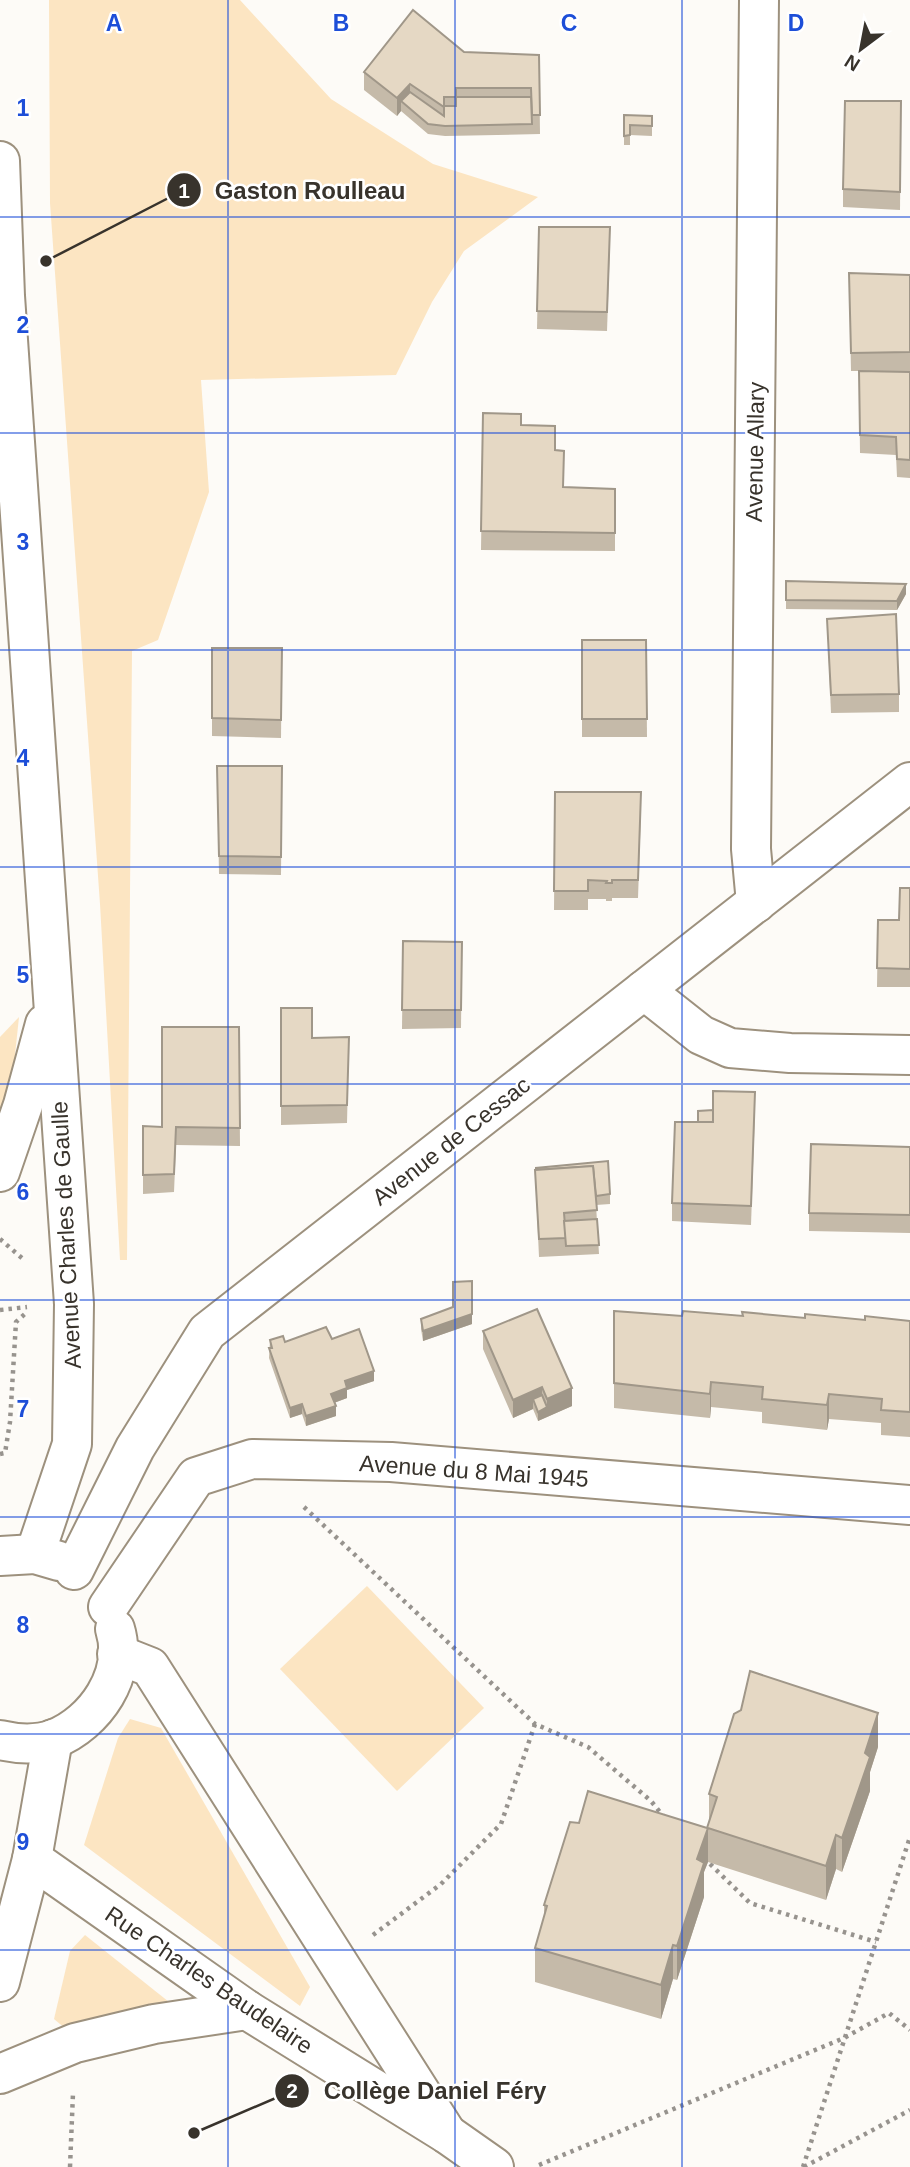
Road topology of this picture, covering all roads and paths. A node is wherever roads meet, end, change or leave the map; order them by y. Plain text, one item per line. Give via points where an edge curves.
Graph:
1 (759, 0) edge
2 (0, 161) edge
3 (12, 589) edge
4 (910, 782) edge
5 (757, 903) junction
6 (644, 990) junction
7 (53, 995) junction
8 (910, 1055) edge
9 (0, 1172) edge
10 (0, 1310) edge
11 (0, 1454) edge
12 (252, 1459) junction
13 (910, 1505) edge
14 (18, 1555) edge
15 (74, 1570) junction
16 (108, 1606) junction
17 (117, 1654) junction
18 (535, 1724) junction
19 (53, 1739) junction
20 (0, 1740) edge
21 (668, 1823) edge
22 (910, 1837) edge
23 (697, 1853) edge
24 (32, 1859) junction
25 (876, 1942) junction
26 (338, 1964) junction
27 (0, 1982) edge
28 (247, 2010) junction
29 (910, 2029) edge
30 (844, 2038) junction
31 (75, 2043) junction
32 (0, 2074) edge
33 (910, 2110) edge
34 (447, 2134) junction
35 (70, 2167) edge
36 (494, 2167) edge
37 (535, 2167) edge
38 (804, 2167) edge

1 - 5 street, Avenue Allary via 751,849
2 - 3 street, Avenue Charles de Gaulle
3 - 7 street, Avenue Charles de Gaulle
4 - 5 street, Avenue de Cessac
5 - 6 street, Avenue de Cessac
6 - 8 street via 701,1035 730,1048
6 - 15 street, Avenue de Cessac via 207,1332 135,1448
7 - 9 street, Avenue Charles de Gaulle
7 - 14 street, Avenue Charles de Gaulle via 74,1304 72,1444
10 - 11 path via 33,1307 16,1322 10,1422 5,1454
12 - 13 street, Avenue du 8 Mai 1945 via 391,1462
12 - 16 street, Avenue du 8 Mai 1945 via 196,1478
12 - 18 path
14 - 15 street via 64,1563
15 - 16 street via 89,1580
16 - 17 street via 118,1638
17 - 19 street via 116,1670 103,1700 81,1724
17 - 26 street via 150,1667
18 - 21 path via 588,1747 651,1801
18 - 26 path via 501,1824 441,1884
19 - 20 street via 20,1744
19 - 24 street
22 - 25 path
23 - 25 path via 750,1903
24 - 27 street
24 - 28 street, Rue Charles Baudelaire
25 - 30 path
26 - 34 street
28 - 31 street via 154,2024
28 - 34 street, Rue Charles Baudelaire
29 - 30 path via 888,2013
30 - 37 path
30 - 38 path
31 - 32 street
31 - 35 path
33 - 38 path
34 - 36 street, Rue Charles Baudelaire

